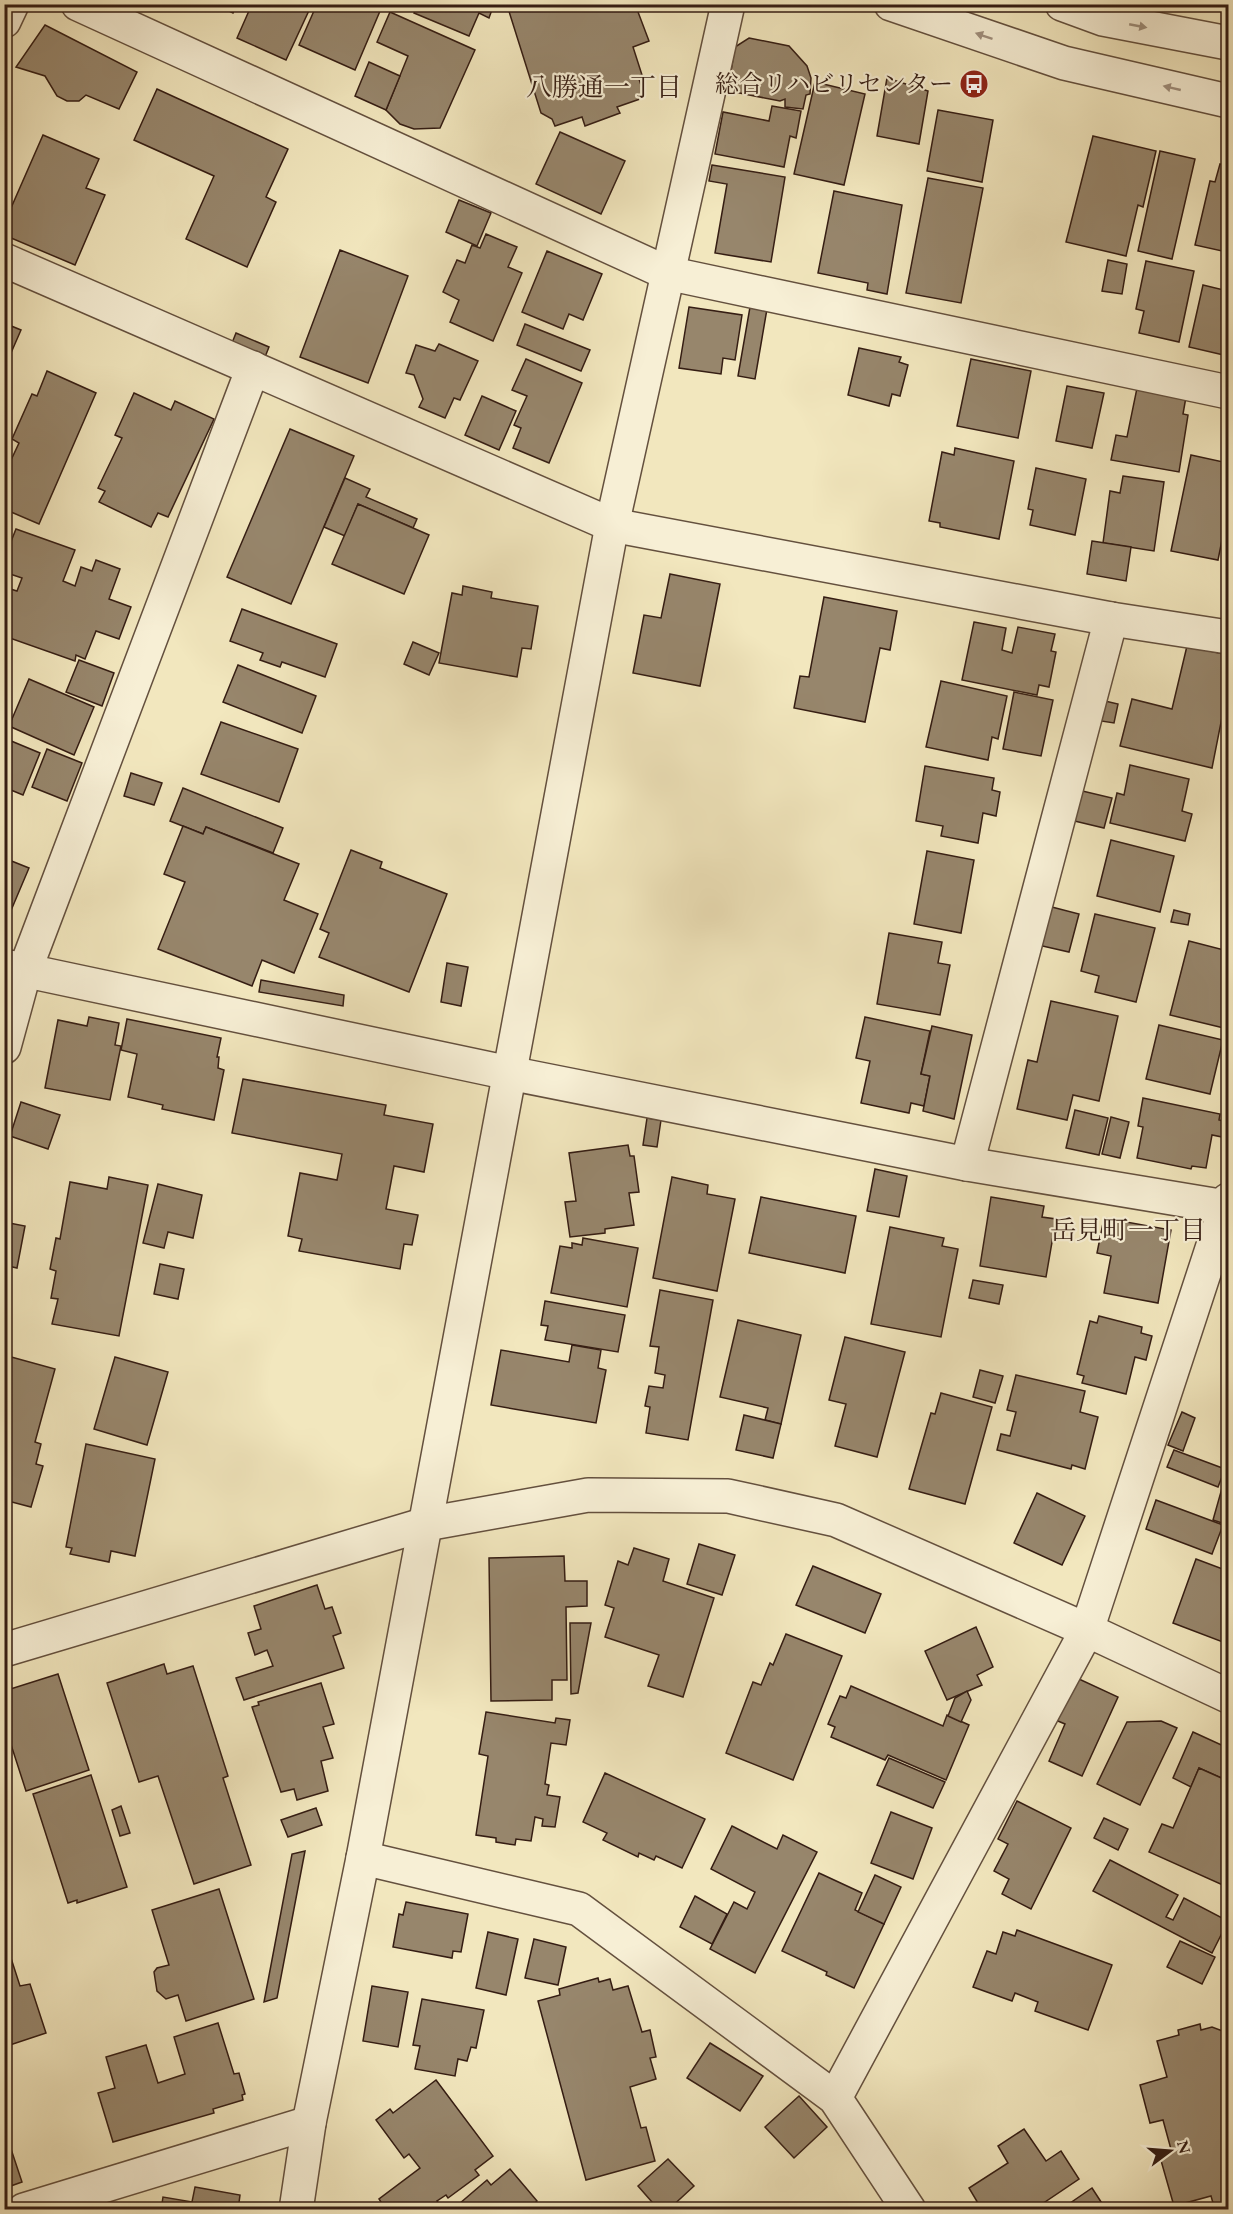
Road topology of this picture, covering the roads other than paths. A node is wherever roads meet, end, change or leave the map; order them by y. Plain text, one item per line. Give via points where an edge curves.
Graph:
1 (12, 4) edge
2 (78, 4) edge
3 (728, 4) edge
4 (891, 4) edge
5 (1062, 4) edge
6 (4, 21) edge
7 (1228, 43) edge
8 (1228, 101) edge
9 (4, 260) edge
10 (667, 273) junction
11 (253, 368) junction
12 (1228, 392) edge
13 (612, 525) junction
14 (1112, 619) junction
15 (1228, 637) edge
16 (15, 968) edge
17 (4, 1047) edge
18 (508, 1073) junction
19 (967, 1164) junction
20 (1227, 1204) edge
21 (426, 1524) junction
22 (1088, 1630) junction
23 (4, 1650) edge
24 (1228, 1696) edge
25 (363, 1858) junction
26 (835, 2098) junction
27 (309, 2123) junction
28 (24, 2210) edge
29 (296, 2210) edge
30 (909, 2210) edge

1 - 6 street
2 - 10 street
3 - 10 street
8 -> 4 street via 1064,63
5 -> 7 street via 1102,19
9 - 11 street
10 - 12 street
10 - 13 street
11 - 13 street
11 - 16 street
13 - 14 street
13 - 18 street
14 - 15 street
14 - 19 street
16 - 17 street
16 - 18 street
18 - 19 street
18 - 21 street
19 - 20 street
20 - 22 street
21 - 22 street via 588,1495 728,1496 836,1520
21 - 23 street
21 - 25 street
22 - 24 street
22 - 26 street
25 - 26 street via 579,1909
25 - 27 street
26 - 30 street
27 - 28 street
27 - 29 street

